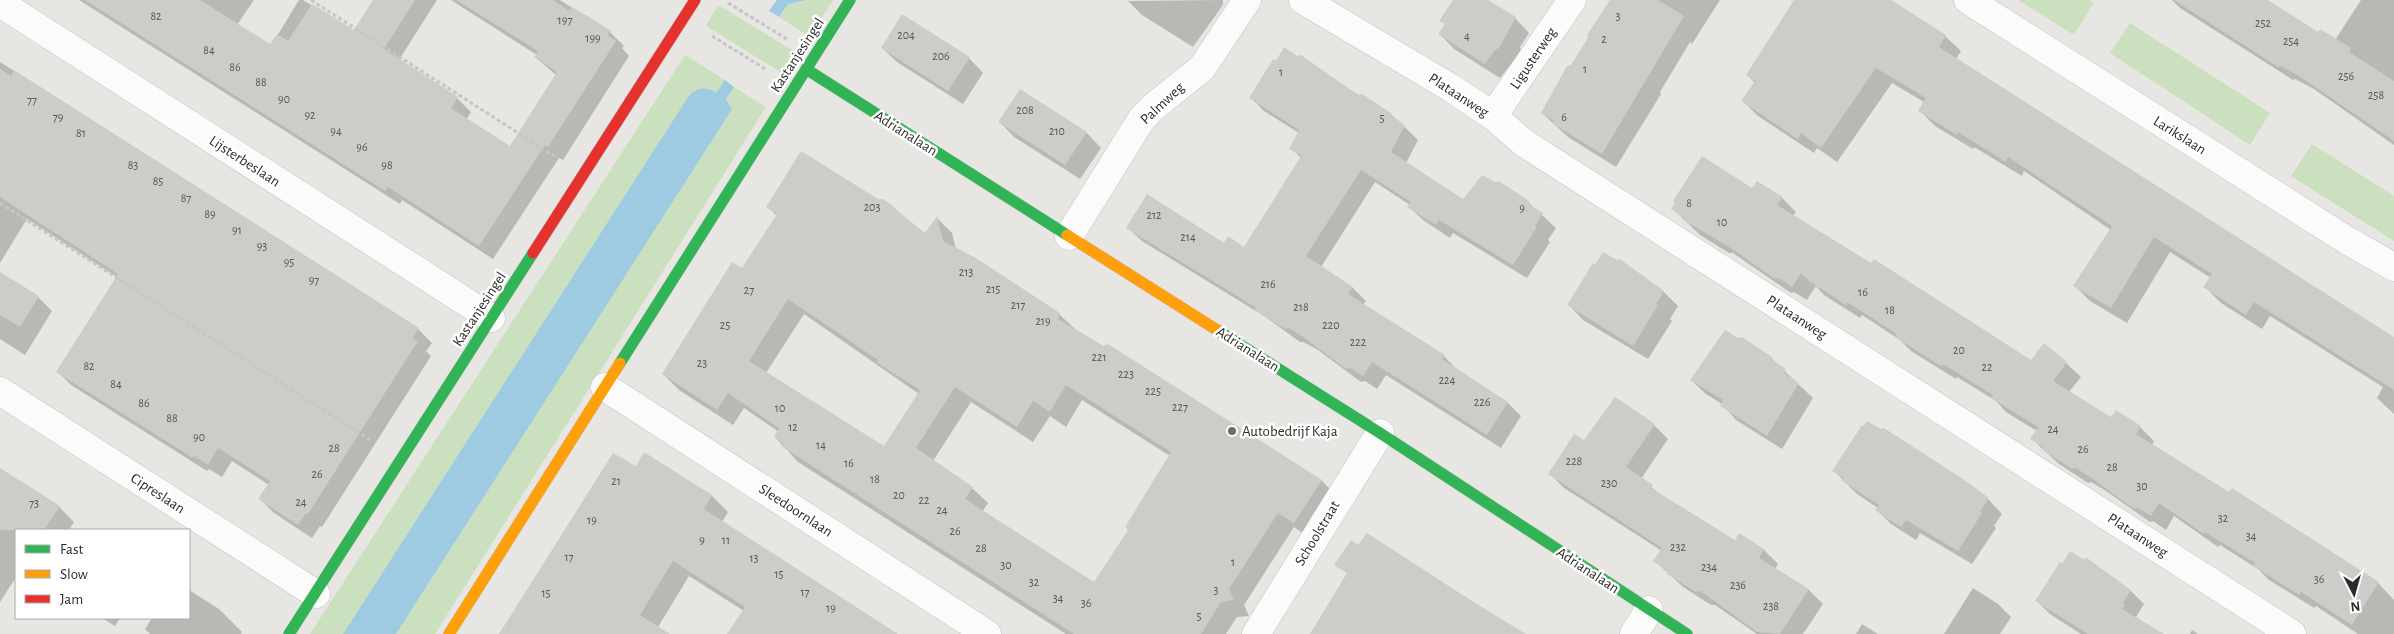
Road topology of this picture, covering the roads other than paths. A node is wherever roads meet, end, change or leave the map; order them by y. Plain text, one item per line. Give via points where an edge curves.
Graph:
1 (850, 0) edge
2 (1246, 0) edge
3 (1302, 0) edge
4 (1572, 0) edge
5 (1968, 0) edge
6 (692, 1) edge
7 (0, 3) edge
8 (806, 69) junction
9 (1493, 116) junction
10 (1069, 236) junction
11 (2394, 267) edge
12 (491, 318) junction
13 (605, 387) junction
14 (0, 392) edge
15 (1380, 433) junction
16 (316, 594) junction
17 (1649, 610) junction
18 (289, 634) edge
19 (449, 634) edge
20 (987, 634) edge
21 (1256, 634) edge
22 (1634, 634) edge
23 (1687, 634) edge
24 (2292, 634) edge

1 - 8 street, Kastanjesingel
2 - 10 street, Palmweg via 1202,68 1141,120
3 - 9 street, Plataanweg
4 - 9 street, Ligusterweg
5 - 11 street, Larikslaan
6 - 12 street, Kastanjesingel
7 - 12 street, Lijsterbeslaan
8 - 10 street, Adrianalaan
8 - 13 street, Kastanjesingel
9 - 24 street, Plataanweg via 1524,143
10 - 15 street, Adrianalaan
12 - 16 street, Kastanjesingel
13 - 19 street, Kastanjesingel
13 - 20 street, Sleedoornlaan
14 - 16 street, Cipreslaan
15 - 17 street, Adrianalaan
15 - 21 street, Schoolstraat
16 - 18 street, Kastanjesingel
17 - 22 street
17 - 23 street, Adrianalaan

